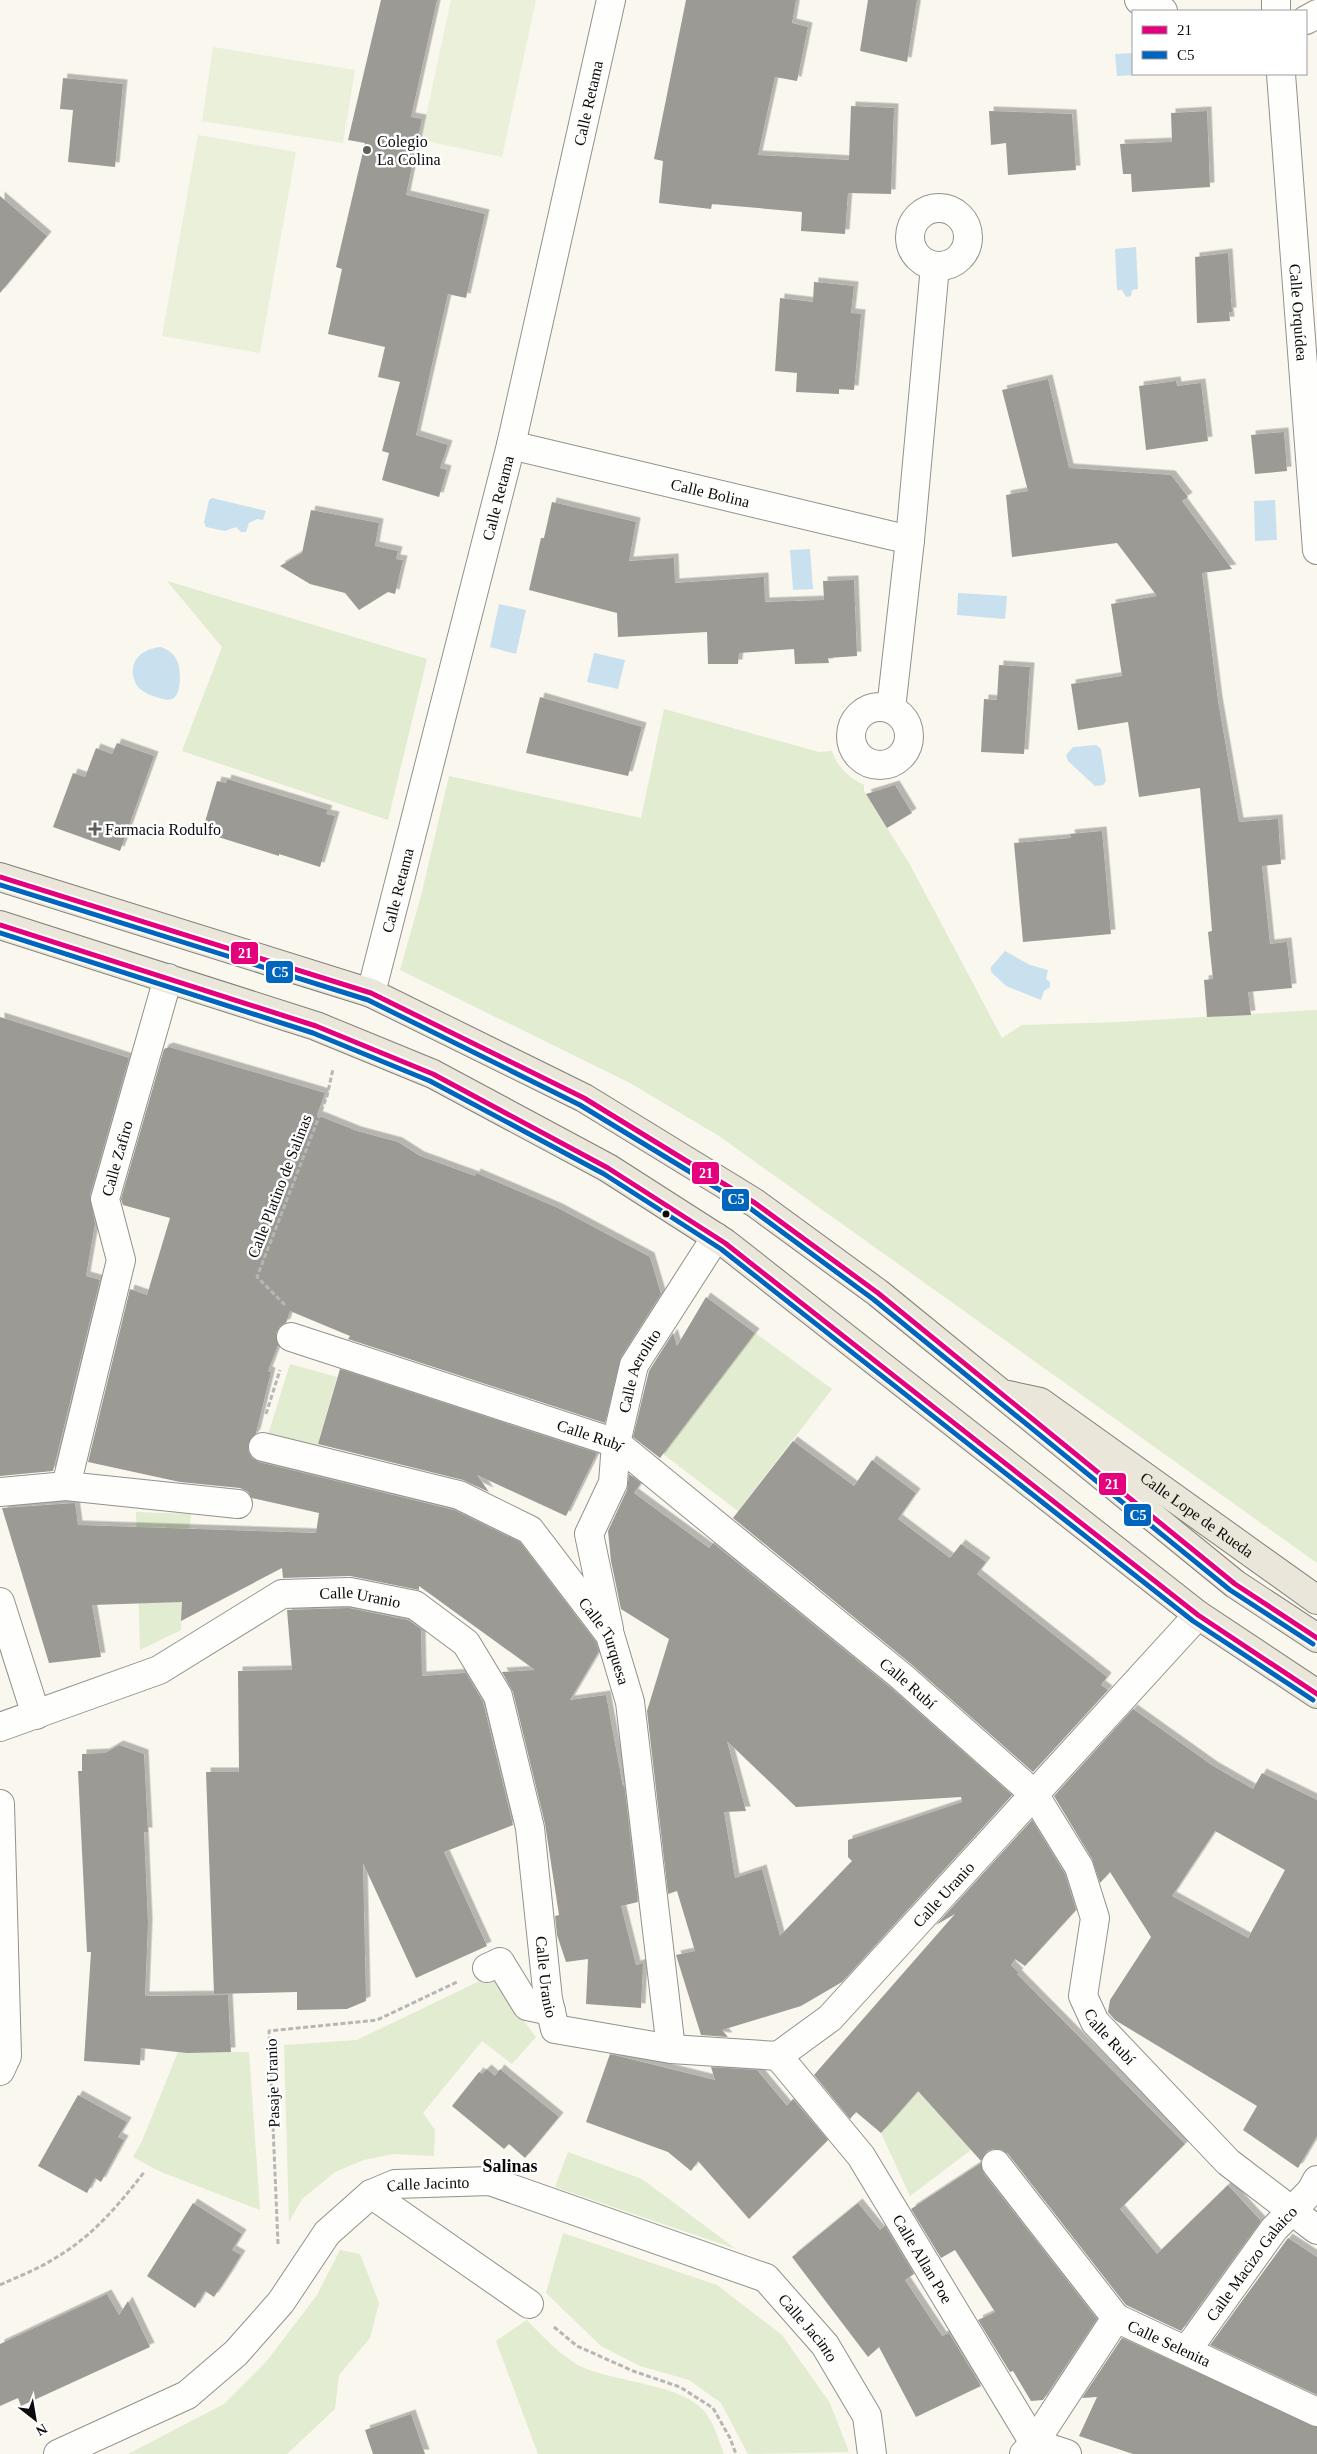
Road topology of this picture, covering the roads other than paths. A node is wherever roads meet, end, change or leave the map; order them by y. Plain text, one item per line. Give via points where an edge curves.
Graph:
1 (611, 0) edge
2 (1139, 0) edge
3 (1161, 10) edge
4 (1281, 75) edge
5 (935, 266) dead end
6 (511, 445) junction
7 (910, 540) junction
8 (1317, 550) edge
9 (891, 709) dead end
10 (0, 877) edge
11 (0, 925) edge
12 (168, 978) junction
13 (371, 992) junction
14 (716, 1237) junction
15 (291, 1337) road end
16 (998, 1393) junction
17 (616, 1443) junction
18 (263, 1447) road end
19 (66, 1486) junction
20 (0, 1492) edge
21 (238, 1504) dead end
22 (1317, 1600) edge
23 (0, 1602) edge
24 (1198, 1615) junction
25 (610, 1635) junction
26 (1317, 1638) edge
27 (1317, 1694) edge
28 (36, 1715) junction
29 (0, 1727) edge
30 (1034, 1794) junction
31 (0, 1804) edge
32 (487, 1968) dead end
33 (551, 2011) junction
34 (671, 2049) junction
35 (778, 2056) junction
36 (0, 2071) edge
37 (996, 2164) dead end
38 (1317, 2180) edge
39 (371, 2194) junction
40 (1292, 2209) junction
41 (1317, 2230) edge
42 (529, 2304) road end
43 (1116, 2318) junction
44 (1187, 2350) junction
45 (1317, 2412) edge
46 (1029, 2449) edge
47 (58, 2454) edge
48 (872, 2454) edge
49 (1067, 2454) edge

1 - 6 street, Calle Retama
2 - 3 street
4 - 8 street, Calle Orquídea
5 - 7 street
6 - 7 street, Calle Bolina
6 - 13 street, Calle Retama
7 - 9 street
10 - 13 main road, Calle Lope de Rueda
11 - 12 main road
12 - 14 main road via 341,1036 433,1074 608,1168
12 - 19 street, Calle Zafiro via 104,1199 121,1260
13 - 16 main road, Calle Lope de Rueda via 584,1098 755,1203 878,1293
14 - 17 street, Calle Aerolito via 634,1365
14 - 24 main road
15 - 17 street, Calle Rubí
16 - 22 main road, Calle Lope de Rueda via 1040,1402
16 - 26 main road, Calle Lope de Rueda via 1235,1584
17 - 25 street, Calle Aerolito via 613,1483 589,1534
17 - 30 street, Calle Rubí via 901,1676
18 - 25 street, Calle Turquesa via 459,1495 530,1530
19 - 20 street
19 - 21 street
23 - 28 street
24 - 27 main road
24 - 30 street, Calle Uranio
25 - 34 street, Calle Turquesa via 630,1702
28 - 29 street, Calle Uranio
28 - 33 street, Calle Uranio via 159,1670 282,1594 350,1592 415,1605 466,1643 498,1696 530,1828
30 - 35 street, Calle Uranio via 830,2018
30 - 40 street, Calle Rubí via 1079,1867 1095,1918 1083,1996 1095,2022 1228,2162
31 - 36 street via 6,2056
32 - 33 street via 500,1962 527,2006
33 - 34 street, Calle Uranio via 555,2029
34 - 35 street, Calle Uranio
35 - 46 street, Calle Allan Poe via 861,2156
37 - 43 street, Calle Selenita
38 - 40 street, Calle Macizo Galaico via 1311,2191
39 - 42 street
39 - 47 street, Calle Jacinto via 327,2233 281,2302 236,2353 187,2395
39 - 48 street, Calle Jacinto via 395,2184 490,2181 766,2278 825,2345 867,2416
40 - 41 street, Calle Rubí
40 - 44 street, Calle Macizo Galaico
43 - 44 street, Calle Selenita
43 - 46 street
44 - 45 street, Calle Selenita
46 - 49 street

